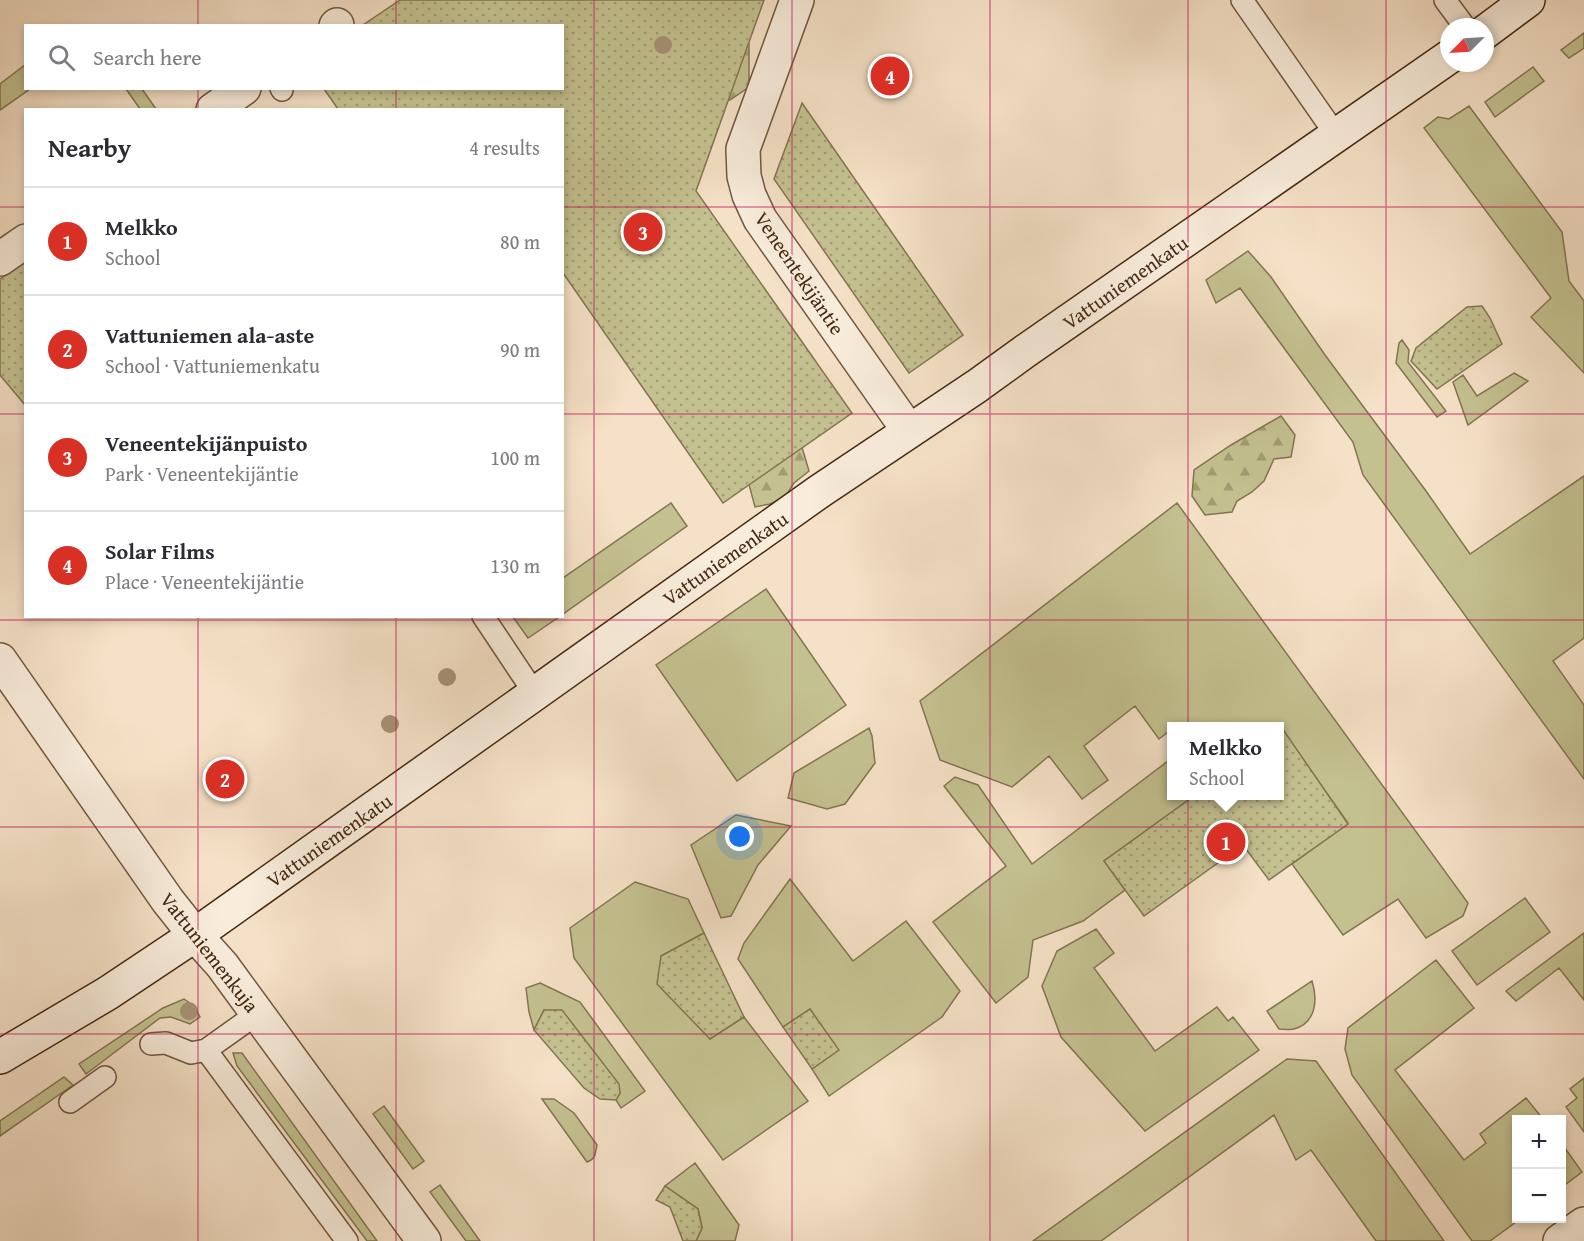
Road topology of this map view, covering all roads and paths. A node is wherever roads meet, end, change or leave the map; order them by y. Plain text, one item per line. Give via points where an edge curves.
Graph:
1 (797, 0) edge
2 (1242, 0) edge
3 (1445, 0) edge
4 (1528, 0) edge
5 (1458, 18) edge
6 (1494, 25) edge
7 (1440, 63) edge
8 (241, 90) edge
9 (216, 108) edge
10 (1336, 135) junction
11 (24, 241) edge
12 (0, 259) edge
13 (909, 431) junction
14 (484, 618) edge
15 (0, 660) edge
16 (535, 694) junction
17 (195, 935) junction
18 (258, 1013) junction
19 (151, 1044) dead end
20 (206, 1050) junction
21 (0, 1057) edge
22 (105, 1077) dead end
23 (70, 1102) dead end
24 (1584, 1224) edge
25 (347, 1241) edge
26 (424, 1241) edge
27 (1560, 1241) edge

1 - 13 street, Veneentekijäntie via 743,149 744,176 760,219
2 - 10 lane
3 - 5 lane
4 - 6 street
7 - 10 street, Vattuniemenkatu
8 - 9 street
10 - 13 street, Vattuniemenkatu
11 - 12 street
13 - 16 street, Vattuniemenkatu
14 - 16 lane
15 - 17 street, Vattuniemenkuja
16 - 17 street, Vattuniemenkatu
17 - 18 street, Vattuniemenkuja
17 - 21 street, Vattuniemenkatu via 108,993
18 - 20 lane
18 - 26 street, Vattuniemenkuja
19 - 20 lane via 166,1043 191,1053
20 - 25 lane
22 - 23 lane
24 - 27 street

